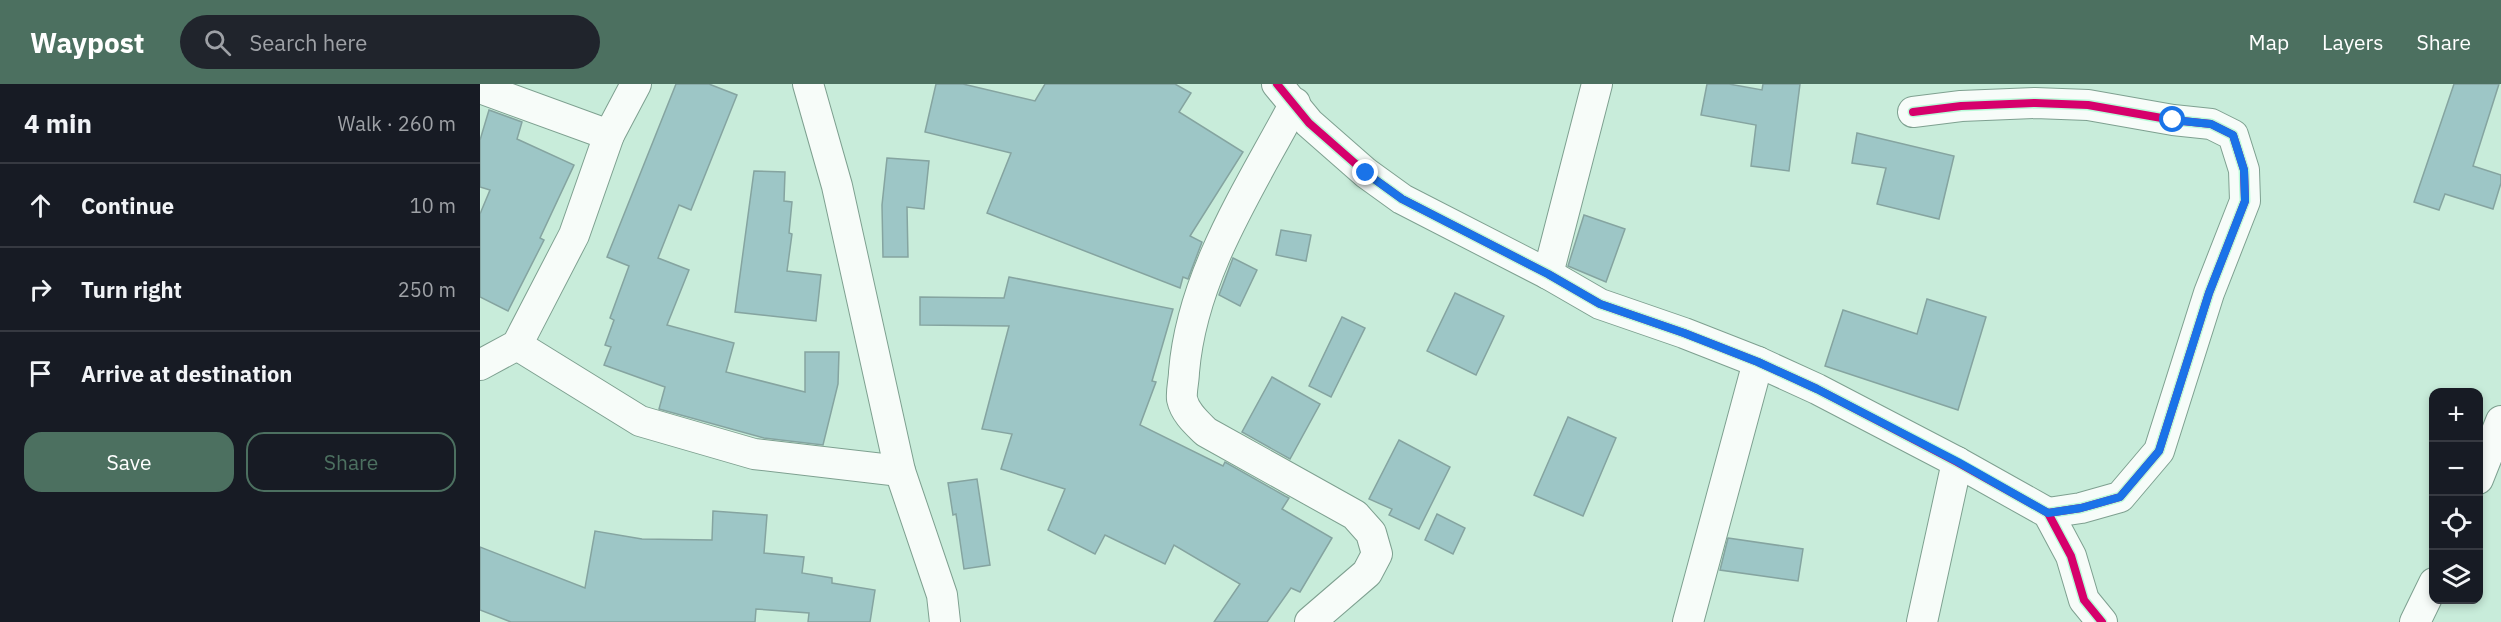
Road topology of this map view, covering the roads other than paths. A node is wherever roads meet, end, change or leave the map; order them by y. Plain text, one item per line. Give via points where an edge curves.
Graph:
1 (636, 84) edge
2 (808, 84) edge
3 (1597, 84) edge
4 (480, 88) edge
5 (1286, 94) edge
6 (1913, 112) dead end
7 (609, 135) junction
8 (1548, 274) junction
9 (517, 345) junction
10 (1758, 362) junction
11 (480, 365) edge
12 (2501, 421) edge
13 (1958, 462) junction
14 (2483, 466) edge
15 (900, 471) junction
16 (2048, 513) junction
17 (2429, 592) edge
18 (945, 622) edge
19 (1310, 622) edge
20 (1688, 622) edge
21 (1923, 622) edge
22 (2102, 622) edge
23 (2415, 622) edge

1 - 7 street
2 - 15 street via 837,186
3 - 8 street
4 - 7 street
5 - 8 street via 1318,130 1402,199
5 - 19 street via 1212,262 1194,316 1182,399 1190,417 1206,432 1355,515 1371,533 1377,555 1367,573
6 - 16 street via 1982,105 2088,105 2211,124 2233,135 2244,170 2245,201 2209,293 2159,451 2120,497
7 - 9 street via 574,235
8 - 10 street via 1600,304
9 - 11 street
9 - 15 street via 640,421 754,454
10 - 13 street
10 - 20 street
12 - 14 street
13 - 16 street
13 - 21 street
15 - 18 street via 942,595
16 - 22 street via 2071,556 2084,600
17 - 23 street

